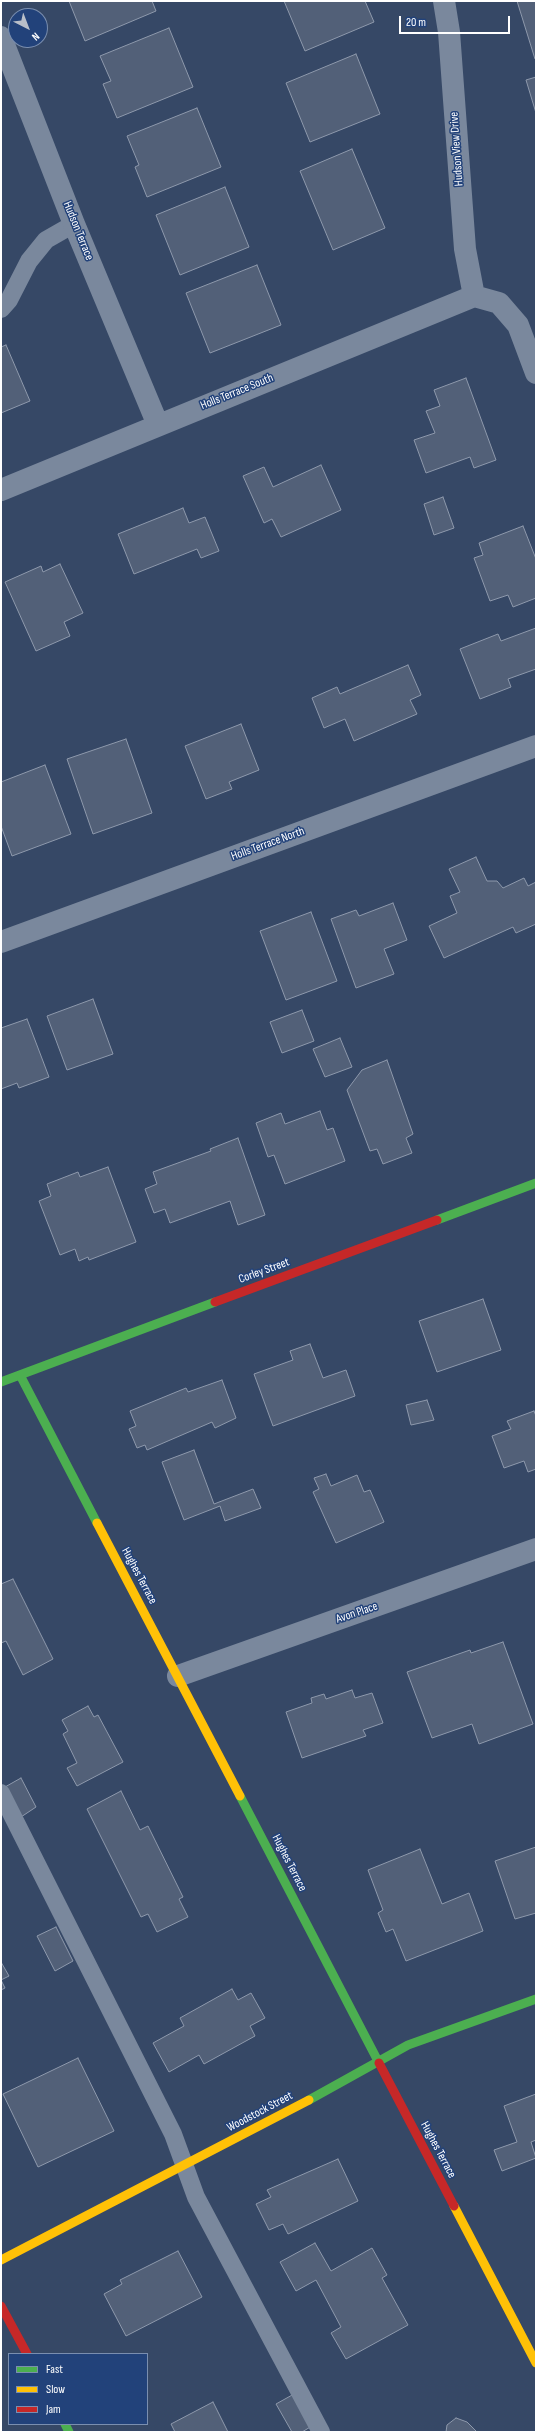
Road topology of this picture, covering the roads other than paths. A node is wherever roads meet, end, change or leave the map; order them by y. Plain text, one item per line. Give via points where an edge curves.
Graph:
1 (444, 1) edge
2 (1, 37) edge
3 (74, 224) junction
4 (474, 296) junction
5 (1, 309) edge
6 (536, 373) edge
7 (158, 425) junction
8 (1, 490) edge
9 (536, 746) edge
10 (1, 942) edge
11 (536, 1183) edge
12 (20, 1375) junction
13 (1, 1382) edge
14 (536, 1549) edge
15 (178, 1676) junction
16 (1, 1793) edge
17 (536, 1999) edge
18 (378, 2062) junction
19 (184, 2166) junction
20 (1, 2260) edge
21 (1, 2306) edge
22 (26, 2353) edge
23 (536, 2362) edge
24 (321, 2432) edge

1 - 4 street, Hudson View Drive via 449,32 465,249
2 - 3 street, Hudson Terrace
3 - 5 lane via 46,240 29,261 9,300
3 - 7 street, Hudson Terrace
4 - 6 street via 499,303 518,324
4 - 7 street, Holls Terrace South
7 - 8 street, Holls Terrace South
9 - 10 street, Holls Terrace North
11 - 12 street, Corley Street
12 - 13 street, Corley Street
12 - 15 street, Hughes Terrace
14 - 15 street, Avon Place
15 - 18 street, Hughes Terrace
16 - 19 lane via 173,2134
17 - 18 street, Woodstock Street via 408,2044
18 - 19 street, Woodstock Street
18 - 23 street, Hughes Terrace
19 - 20 street, Woodstock Street
19 - 24 lane via 196,2197
21 - 22 street

